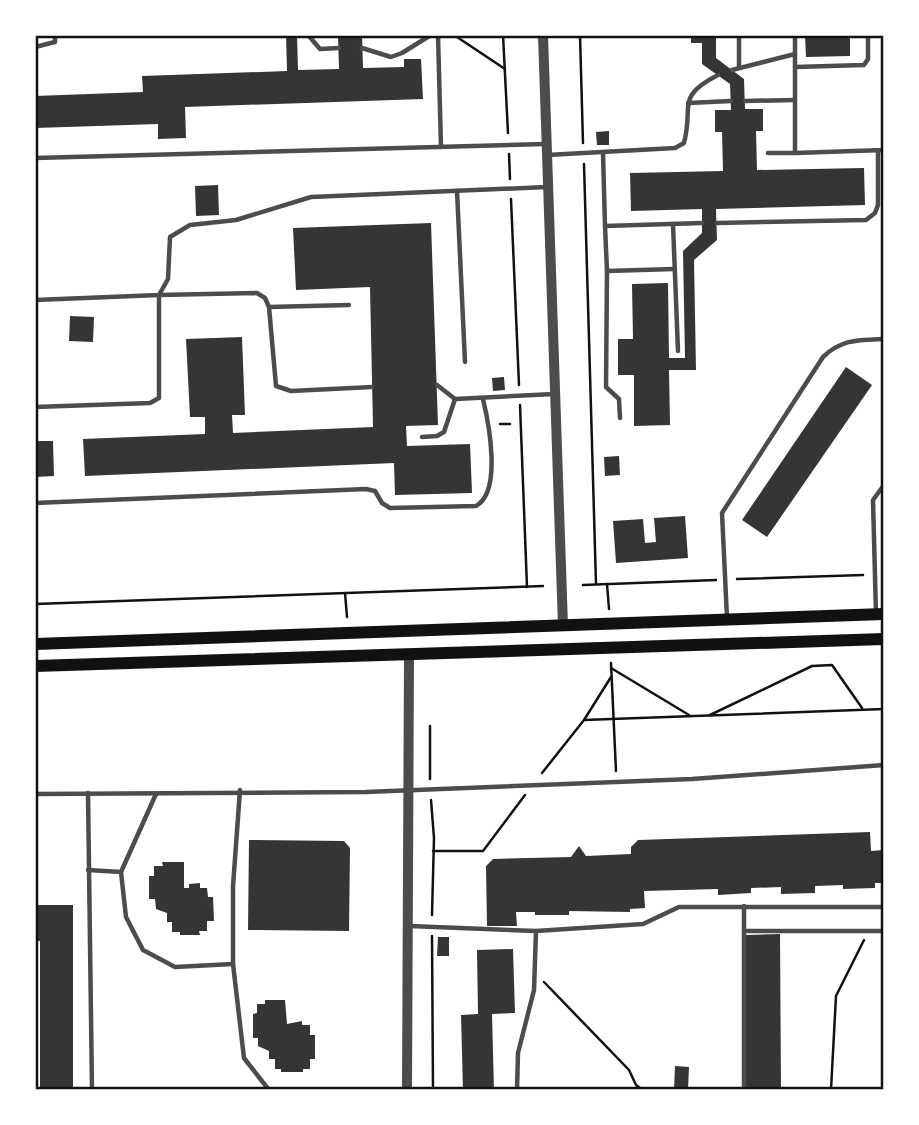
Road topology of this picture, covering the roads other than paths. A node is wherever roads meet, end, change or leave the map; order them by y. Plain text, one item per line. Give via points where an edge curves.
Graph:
1 (55, 35) edge
2 (308, 35) edge
3 (431, 35) edge
4 (438, 35) edge
5 (543, 35) edge
6 (739, 35) edge
7 (795, 35) edge
8 (868, 35) edge
9 (35, 47) edge
10 (338, 48) dead end
11 (362, 48) dead end
12 (795, 54) junction
13 (795, 67) junction
14 (739, 68) junction
15 (732, 70) dead end
16 (718, 75) dead end
17 (795, 100) junction
18 (745, 101) dead end
19 (730, 102) dead end
20 (688, 103) junction
21 (440, 147) junction
22 (547, 150) junction
23 (881, 150) edge
24 (603, 153) junction
25 (768, 153) dead end
26 (795, 153) junction
27 (35, 158) edge
28 (548, 187) junction
29 (457, 191) junction
30 (702, 223) dead end
31 (716, 223) dead end
32 (673, 224) junction
33 (605, 226) junction
34 (674, 269) junction
35 (607, 271) junction
36 (159, 295) junction
37 (35, 300) edge
38 (349, 305) dead end
39 (269, 307) junction
40 (884, 339) edge
41 (678, 351) dead end
42 (464, 362) dead end
43 (437, 385) dead end
44 (372, 387) dead end
45 (555, 394) junction
46 (483, 398) junction
47 (455, 399) junction
48 (35, 407) edge
49 (620, 418) dead end
50 (422, 437) dead end
51 (884, 485) edge
52 (35, 503) edge
53 (880, 614) edge
54 (727, 619) junction
55 (563, 625) junction
56 (408, 631) junction
57 (884, 639) edge
58 (35, 644) edge
59 (564, 649) junction
60 (409, 655) junction
61 (35, 666) edge
62 (884, 765) edge
63 (240, 790) junction
64 (409, 790) junction
65 (88, 793) junction
66 (35, 794) edge
67 (156, 794) junction
68 (88, 870) junction
69 (121, 872) junction
70 (744, 906) junction
71 (884, 907) edge
72 (408, 926) junction
73 (536, 931) junction
74 (744, 931) junction
75 (884, 931) edge
76 (233, 964) junction
77 (92, 1090) edge
78 (269, 1090) edge
79 (407, 1090) edge
80 (517, 1090) edge
81 (744, 1090) edge

1 - 9 lane via 55,42
2 - 10 lane via 320,49
3 - 11 lane via 391,57
4 - 21 lane
5 - 22 street
6 - 14 lane
7 - 12 lane
8 - 13 lane via 864,65
12 - 13 lane
12 - 14 lane
13 - 17 lane
14 - 15 lane
16 - 20 lane via 697,86
17 - 18 lane
17 - 26 lane
19 - 20 lane
20 - 24 lane via 684,143 675,148
21 - 22 lane via 508,145
21 - 27 lane
22 - 24 lane
22 - 28 street
23 - 26 lane
23 - 31 lane via 878,205 866,220
24 - 33 lane
25 - 26 lane
28 - 29 lane
28 - 45 street
29 - 36 lane via 311,197 236,220 190,225 170,237 168,279
29 - 42 lane
30 - 32 lane
32 - 33 lane
32 - 34 lane
33 - 35 lane
34 - 35 lane
34 - 41 lane
35 - 49 lane via 606,387 619,399
36 - 37 lane
36 - 39 lane via 257,293
36 - 48 lane via 159,398 150,403
38 - 39 lane
39 - 44 lane via 276,386 291,391
40 - 54 lane via 848,340 823,357 722,513
43 - 47 lane
45 - 46 lane
45 - 55 street
46 - 47 lane
46 - 52 lane via 491,480 485,501 476,506 390,508 375,491 366,489
47 - 50 lane via 444,432
51 - 53 lane via 873,500
53 - 54 main road
54 - 55 main road
55 - 56 main road
55 - 59 main road
56 - 58 main road
56 - 60 main road
57 - 59 main road
59 - 60 main road
60 - 61 main road
60 - 64 street
62 - 64 lane
63 - 64 lane
63 - 67 lane
63 - 76 lane
64 - 72 street
65 - 66 lane
65 - 67 lane
65 - 68 lane
67 - 69 lane
68 - 69 lane
68 - 77 lane
69 - 76 lane via 126,917 143,950 175,967
70 - 71 lane
70 - 73 lane via 679,907 643,924
70 - 74 lane
72 - 73 lane
72 - 79 street
73 - 80 lane via 534,990 518,1053
74 - 75 lane
74 - 81 lane
76 - 78 lane via 244,1058

